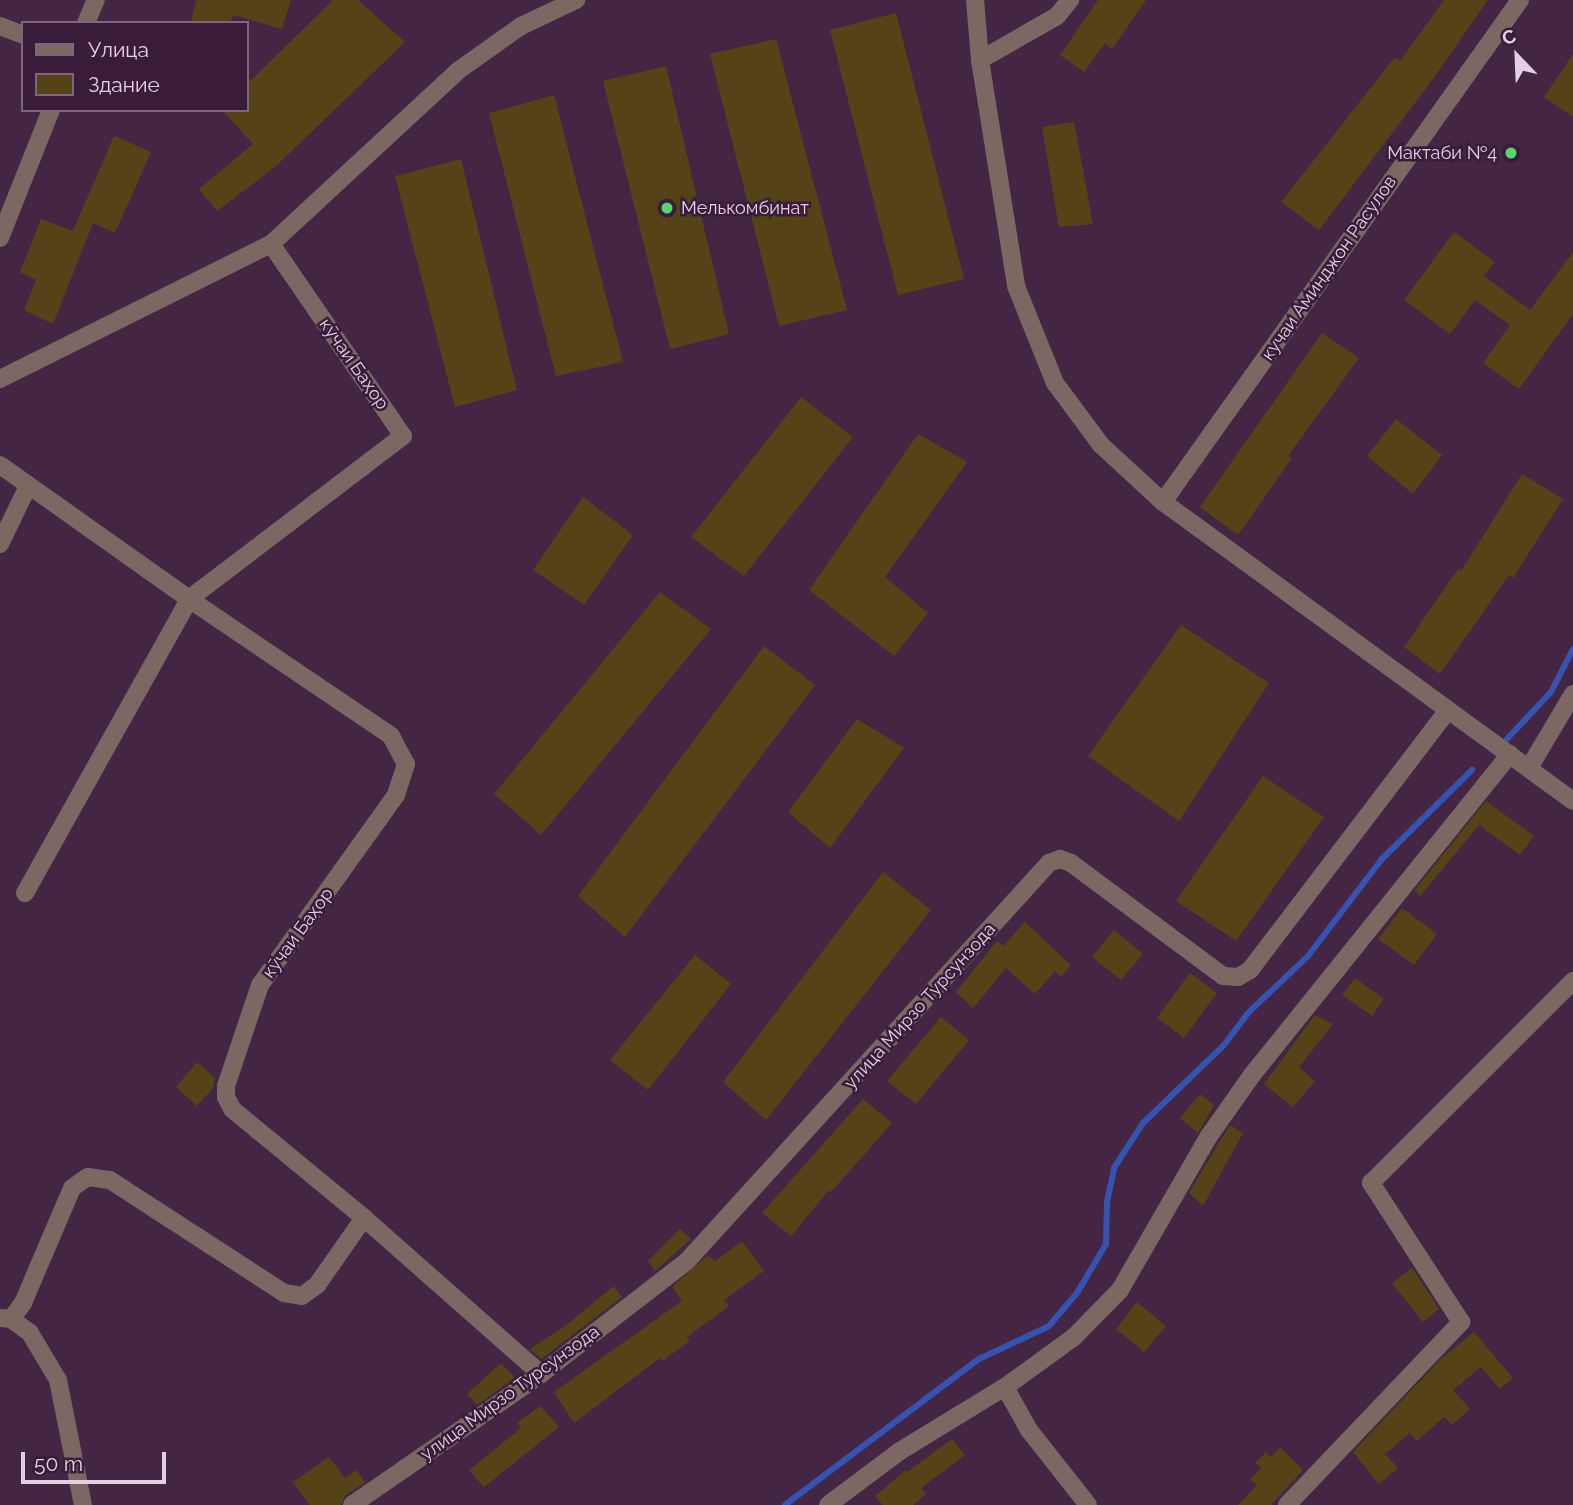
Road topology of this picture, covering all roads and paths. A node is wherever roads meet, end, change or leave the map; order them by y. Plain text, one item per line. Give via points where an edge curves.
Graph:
1 (96, 0) edge
2 (576, 0) edge
3 (975, 0) edge
4 (1070, 0) edge
5 (1520, 0) edge
6 (87, 21) edge
7 (0, 26) edge
8 (21, 34) edge
9 (980, 60) junction
10 (50, 112) edge
11 (0, 238) edge
12 (271, 244) junction
13 (0, 379) edge
14 (0, 465) edge
15 (28, 486) junction
16 (1163, 502) junction
17 (0, 544) edge
18 (189, 600) junction
19 (1573, 694) edge
20 (1447, 711) junction
21 (1510, 754) junction
22 (1529, 768) junction
23 (1573, 801) edge
24 (25, 893) dead end
25 (1573, 981) edge
26 (364, 1218) junction
27 (6, 1318) edge
28 (541, 1374) junction
29 (1005, 1387) junction
30 (83, 1505) edge
31 (352, 1505) edge
32 (828, 1505) edge
33 (1088, 1505) edge
34 (1287, 1505) edge

1 - 6 street
2 - 12 street via 521,26 459,70
3 - 9 street
4 - 9 street via 1057,16
5 - 16 street, кучаи Аминджон Расулов
7 - 8 street
9 - 16 street via 1016,286 1055,383 1101,445
10 - 11 street
12 - 13 street
12 - 18 street, кӯчаи Баҳор via 403,436
14 - 15 street, кӯчаи Баҳор
15 - 17 street
15 - 18 street, кӯчаи Баҳор
16 - 20 street
18 - 24 street, кӯчаи Баҳор
18 - 26 street, кӯчаи Баҳор via 391,736 406,764 396,795 260,985 226,1086 232,1109
19 - 22 street
20 - 21 street
20 - 28 street, улица Мирзо Турсунзода via 1250,970 1238,977 1223,976 1072,863 1060,859 1049,863 687,1261
21 - 22 street
21 - 29 street via 1252,1075 1209,1136 1120,1290 1074,1337
22 - 23 street
25 - 34 street via 1371,1183 1461,1322
26 - 27 street via 317,1285 302,1296 284,1293 110,1180 88,1177 72,1188 23,1303
26 - 28 street, кӯчаи Баҳор
27 - 30 street via 30,1333 58,1380
28 - 31 street, улица Мирзо Турсунзода
29 - 32 street via 900,1451
29 - 33 street via 1029,1430

